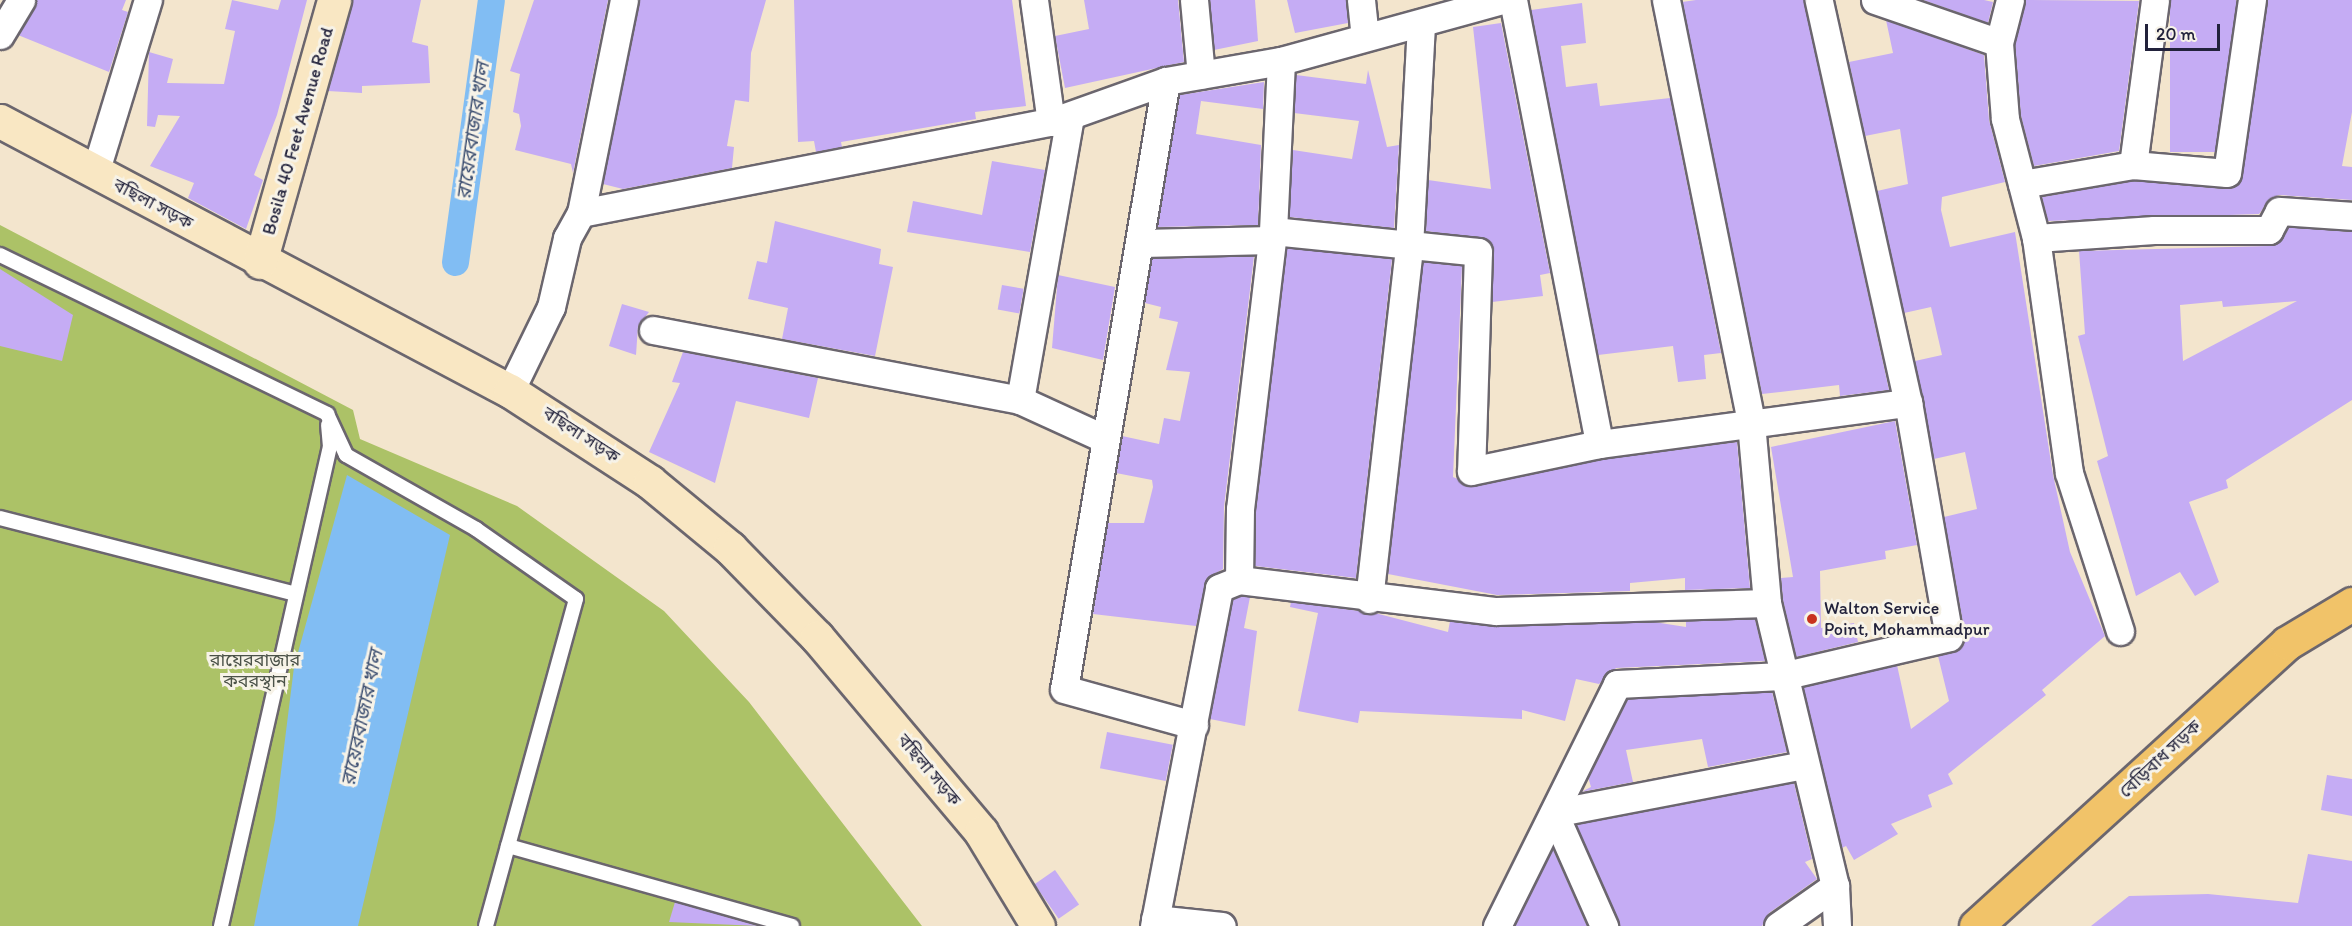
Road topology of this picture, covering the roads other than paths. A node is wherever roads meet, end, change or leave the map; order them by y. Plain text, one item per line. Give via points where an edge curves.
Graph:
1 (21, 0) edge
2 (148, 0) edge
3 (334, 0) edge
4 (624, 0) edge
5 (1034, 0) edge
6 (1194, 0) edge
7 (1361, 0) edge
8 (1503, 0) edge
9 (1513, 0) edge
10 (1666, 0) edge
11 (1820, 0) edge
12 (1876, 0) edge
13 (2010, 0) edge
14 (2155, 0) edge
15 (2252, 0) edge
16 (1421, 23) junction
17 (0, 35) edge
18 (1365, 36) junction
19 (1999, 43) junction
20 (1281, 61) junction
21 (1201, 75) junction
22 (1166, 81) junction
23 (1061, 119) junction
24 (0, 121) edge
25 (2133, 165) junction
26 (95, 173) junction
27 (2022, 184) junction
28 (580, 213) junction
29 (2352, 216) edge
30 (1272, 235) junction
31 (2036, 238) junction
32 (1142, 243) junction
33 (1409, 246) junction
34 (0, 255) edge
35 (260, 262) junction
36 (653, 330) dead end
37 (510, 391) junction
38 (1020, 400) junction
39 (1908, 403) junction
40 (327, 414) junction
41 (1751, 423) junction
42 (1105, 439) junction
43 (1599, 444) junction
44 (0, 518) edge
45 (1239, 580) junction
46 (293, 593) junction
47 (1369, 599) junction
48 (1767, 603) junction
49 (2352, 604) edge
50 (2120, 631) dead end
51 (1782, 676) junction
52 (1194, 724) junction
53 (1803, 765) junction
54 (1554, 813) junction
55 (507, 846) junction
56 (1835, 886) junction
57 (1990, 920) edge
58 (1037, 921) edge
59 (1154, 922) edge
60 (221, 926) edge
61 (486, 926) edge
62 (792, 926) edge
63 (1222, 926) edge
64 (1497, 926) edge
65 (1604, 926) edge
66 (1778, 926) edge
67 (1837, 926) edge

1 - 17 street
2 - 26 street
3 - 35 main road, Bosila 40 Feet Avenue Road
4 - 28 street
5 - 23 street
6 - 21 street
7 - 18 street
8 - 16 street
9 - 43 street
10 - 41 street
11 - 39 street
12 - 19 street
13 - 19 street
14 - 25 street
15 - 25 street via 2227,172
16 - 18 street
16 - 33 street
18 - 20 street
19 - 27 street via 2005,119
20 - 21 street
20 - 30 street
21 - 22 street
22 - 23 street
22 - 32 street
23 - 28 street
23 - 38 street
24 - 26 main road, বছিলা সড়ক
25 - 27 street
26 - 35 main road, বছিলা সড়ক
27 - 31 street
28 - 37 street via 567,238 551,307
29 - 31 street via 2279,211 2269,230 2154,230
30 - 32 street
30 - 33 street
30 - 45 street via 1240,509
31 - 50 street via 2069,473
32 - 42 street
33 - 43 street via 1419,242 1479,252 1470,471
33 - 47 street
34 - 40 lane
35 - 37 main road, বছিলা সড়ক
36 - 38 street
37 - 58 main road, বছিলা সড়ক via 650,482 730,548 817,637 981,832
38 - 42 street
39 - 41 street
39 - 51 street via 1949,638
40 - 46 lane via 330,447
40 - 55 lane via 346,455 476,529 576,599
41 - 43 street
41 - 48 street
42 - 52 street via 1064,689
44 - 46 lane
45 - 47 street
45 - 52 street via 1219,588
46 - 60 lane
47 - 48 street via 1496,611
48 - 51 street
49 - 57 highway, বেড়িবাধ সড়ক via 2287,643
51 - 53 street
51 - 54 street via 1617,684
52 - 59 street
53 - 54 street
53 - 56 street
54 - 64 street
54 - 65 street
55 - 61 lane
55 - 62 lane
56 - 66 street
56 - 67 street
59 - 63 street

